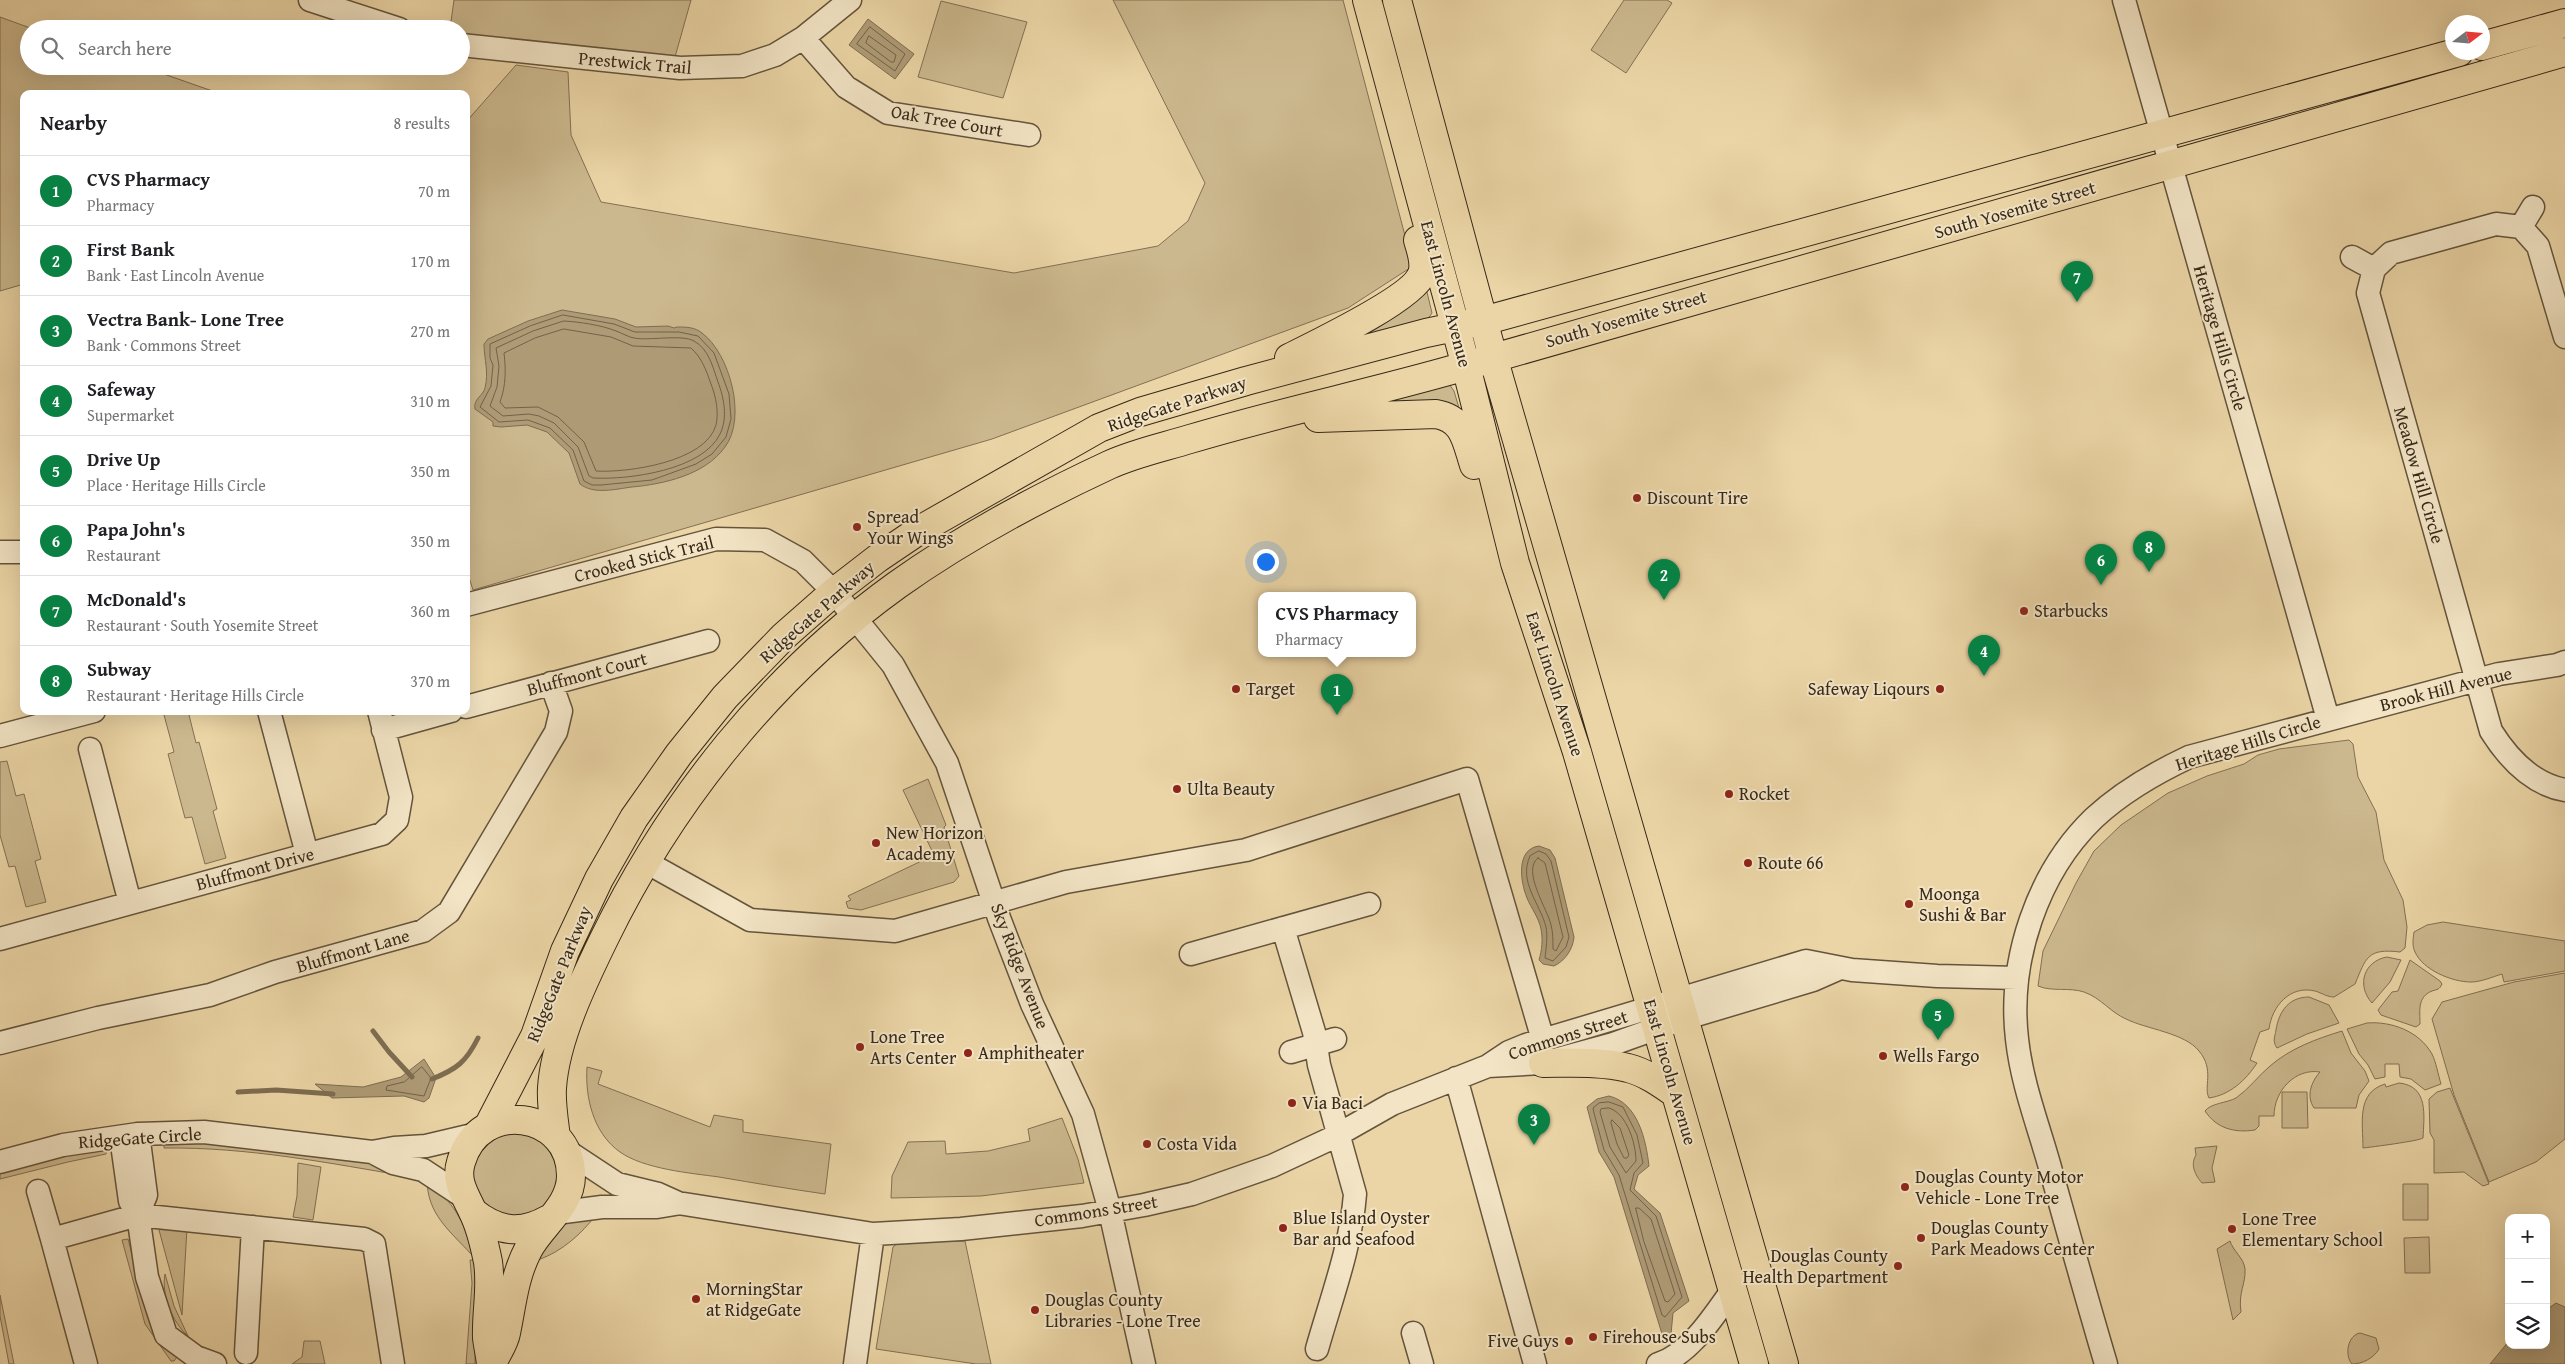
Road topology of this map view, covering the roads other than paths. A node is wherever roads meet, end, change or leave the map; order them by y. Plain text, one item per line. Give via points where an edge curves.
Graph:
1 (310, 0) edge
2 (850, 0) edge
3 (1367, 0) edge
4 (1397, 0) edge
5 (2124, 0) edge
6 (371, 20) edge
7 (2565, 23) edge
8 (1374, 28) junction
9 (803, 38) junction
10 (2490, 44) edge
11 (470, 46) edge
12 (2565, 52) edge
13 (2445, 56) edge
14 (2162, 134) junction
15 (1029, 135) dead end
16 (2170, 166) junction
17 (2533, 207) dead end
18 (2522, 227) junction
19 (2352, 257) dead end
20 (2374, 269) junction
21 (1483, 321) junction
22 (1454, 327) junction
23 (2565, 337) edge
24 (1493, 358) junction
25 (1466, 366) junction
26 (1246, 381) junction
27 (1222, 429) junction
28 (0, 552) edge
29 (20, 552) edge
30 (1516, 563) junction
31 (834, 592) junction
32 (470, 604) edge
33 (855, 618) junction
34 (708, 641) dead end
35 (2565, 662) edge
36 (2476, 681) junction
37 (552, 684) junction
38 (470, 706) edge
39 (79, 715) edge
40 (270, 715) edge
41 (420, 715) edge
42 (2328, 719) junction
43 (381, 720) edge
44 (0, 736) edge
45 (90, 749) dead end
46 (2565, 790) edge
47 (307, 854) junction
48 (646, 862) junction
49 (994, 901) junction
50 (130, 903) junction
51 (1369, 904) dead end
52 (1283, 928) junction
53 (0, 939) edge
54 (1191, 954) dead end
55 (2017, 978) junction
56 (1680, 1008) junction
57 (1654, 1018) junction
58 (1325, 1042) junction
59 (0, 1043) edge
60 (1291, 1052) dead end
61 (1543, 1052) junction
62 (1456, 1078) junction
63 (1676, 1094) junction
64 (483, 1130) junction
65 (1340, 1134) junction
66 (130, 1135) junction
67 (560, 1143) junction
68 (372, 1152) junction
69 (0, 1162) edge
70 (38, 1191) dead end
71 (678, 1203) junction
72 (469, 1205) junction
73 (1110, 1211) junction
74 (138, 1215) junction
75 (553, 1216) junction
76 (253, 1227) junction
77 (873, 1234) junction
78 (52, 1239) junction
79 (1733, 1289) junction
80 (1413, 1332) dead end
81 (1317, 1349) dead end
82 (246, 1353) dead end
83 (202, 1362) edge
84 (1670, 1363) edge
85 (86, 1364) edge
86 (393, 1364) edge
87 (491, 1364) edge
88 (855, 1364) edge
89 (1144, 1364) edge
90 (1422, 1364) edge
91 (1535, 1364) edge
92 (1754, 1364) edge
93 (1784, 1364) edge
94 (2106, 1364) edge

1 - 6 street
2 - 9 street, Prestwick Trail
3 - 8 main road, East Lincoln Avenue
4 - 21 main road, East Lincoln Avenue
5 - 14 street, Heritage Hills Circle
7 - 10 main road
8 - 22 main road, East Lincoln Avenue
8 - 26 main road via 1371,66 1422,255 1422,276 1410,291
9 - 11 street, Prestwick Trail via 775,55 742,66 680,68
9 - 15 street, Oak Tree Court via 846,86 888,113
12 - 16 main road, South Yosemite Street
13 - 14 main road, South Yosemite Street
14 - 16 street, Heritage Hills Circle
14 - 21 main road, South Yosemite Street
16 - 24 main road, South Yosemite Street
16 - 42 street, Heritage Hills Circle
17 - 18 street
18 - 20 street via 2496,224 2391,253
18 - 23 street via 2538,246
19 - 20 street
20 - 36 street, Meadow Hill Circle via 2368,293
21 - 22 main road, RidgeGate Parkway
21 - 24 main road, East Lincoln Avenue
22 - 25 main road, East Lincoln Avenue
22 - 26 main road, RidgeGate Parkway
24 - 25 main road, South Yosemite Street
24 - 56 main road, East Lincoln Avenue
25 - 27 main road, RidgeGate Parkway
25 - 30 main road, East Lincoln Avenue
26 - 31 main road, RidgeGate Parkway via 1099,428 918,531
27 - 30 main road via 1341,415 1448,416 1456,421 1464,435 1497,548
27 - 33 main road, RidgeGate Parkway via 1117,461 1034,502 905,580
28 - 29 street
30 - 57 main road, East Lincoln Avenue via 1577,752
31 - 32 street, Crooked Stick Trail via 803,561 765,540 716,539
31 - 33 street, Crooked Stick Trail
31 - 64 main road, RidgeGate Parkway via 784,636 726,696 679,754 634,818 599,879 565,950 535,1036
33 - 48 main road, RidgeGate Parkway via 806,660 750,719 705,774
33 - 49 street, Sky Ridge Avenue via 894,665 947,763
34 - 37 street, Bluffmont Court
35 - 36 street, Brook Hill Avenue
36 - 42 street, Brook Hill Avenue
36 - 46 street, Meadow Hill Circle via 2490,731 2505,754 2530,776
37 - 38 street, Bluffmont Court
37 - 59 street, Bluffmont Lane via 561,712 556,732 449,912 423,931 275,972 210,994
39 - 44 street
40 - 47 street
41 - 43 street
42 - 55 street, Heritage Hills Circle via 2189,757 2157,772 2120,797 2094,819 2068,849 2045,886 2028,929
43 - 47 street, Bluffmont Drive via 401,798 397,820 382,834
45 - 50 street
47 - 50 street, Bluffmont Drive
48 - 49 street via 750,920 896,931
48 - 67 main road, RidgeGate Parkway via 592,964 563,1039 552,1085
49 - 61 street via 1066,882 1246,850 1467,779 1506,944
49 - 73 street, Sky Ridge Avenue via 1032,1004 1083,1114
50 - 53 street, Bluffmont Drive
51 - 52 street
52 - 54 street
52 - 58 street
55 - 56 street, Commons Street via 1838,969 1806,961
55 - 94 street, Heritage Hills Circle via 2016,1037 2026,1089
56 - 57 street, Commons Street
56 - 93 main road, East Lincoln Avenue
57 - 61 street, Commons Street via 1613,1044
57 - 63 main road, East Lincoln Avenue
58 - 60 street
58 - 65 street via 1319,1065
61 - 62 street, Commons Street
61 - 63 main road via 1629,1068 1656,1080
62 - 65 street, Commons Street via 1392,1104
62 - 91 street
63 - 79 main road, East Lincoln Avenue
64 - 67 main road via 502,1120 517,1119 544,1127
64 - 68 street, RidgeGate Circle via 426,1146
64 - 72 main road, RidgeGate Parkway via 466,1148 460,1164 459,1181
65 - 73 street, Commons Street via 1272,1166 1201,1191
65 - 81 street via 1355,1194 1353,1213
66 - 68 street, RidgeGate Circle via 204,1132
66 - 69 street, RidgeGate Circle via 63,1144
66 - 74 street via 130,1201
67 - 71 street, Commons Street via 618,1184 658,1194
67 - 75 main road, RidgeGate Parkway via 569,1162 571,1177 568,1191
68 - 72 street, RidgeGate Circle via 393,1163 423,1170
70 - 78 street
71 - 75 street, Commons Street via 657,1207 602,1206
71 - 77 street, Commons Street
72 - 75 main road via 486,1223 503,1230 520,1231
72 - 87 main road, RidgeGate Parkway via 488,1262 487,1337
73 - 77 street, Commons Street via 961,1229
73 - 89 street, Sky Ridge Avenue
74 - 76 street
74 - 78 street
74 - 83 street via 147,1277 166,1335
75 - 87 main road, RidgeGate Parkway via 520,1265 506,1335
76 - 82 street
76 - 86 street via 364,1239 374,1244
77 - 88 street
78 - 85 street
79 - 84 street via 1694,1340
79 - 92 main road, East Lincoln Avenue
80 - 90 street

